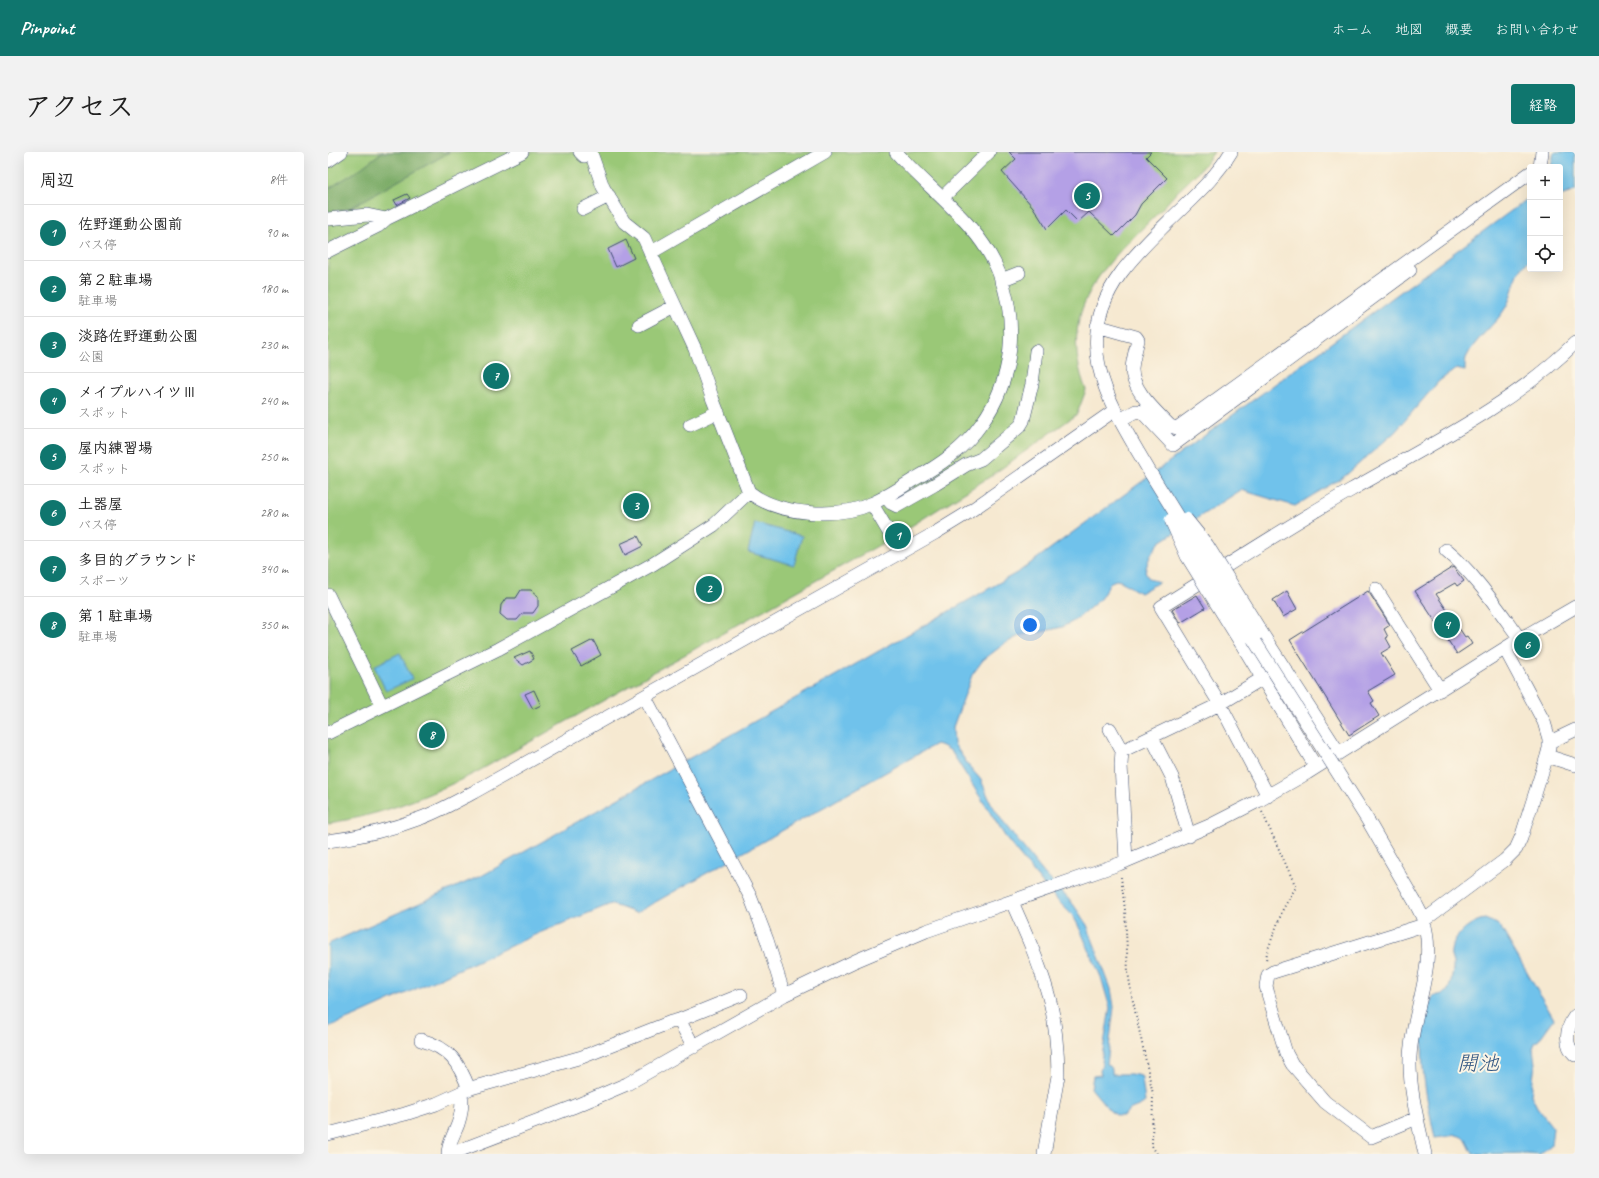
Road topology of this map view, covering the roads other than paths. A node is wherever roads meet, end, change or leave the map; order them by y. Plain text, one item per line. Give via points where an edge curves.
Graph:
1 (341, 152) edge
2 (522, 152) edge
3 (580, 152) edge
4 (826, 152) edge
5 (896, 152) edge
6 (989, 152) edge
7 (1231, 152) edge
8 (1536, 152) edge
9 (1542, 152) edge
10 (328, 161) edge
11 (1534, 164) edge
12 (1540, 164) edge
13 (1527, 174) edge
14 (1527, 184) edge
15 (609, 196) junction
16 (942, 198) junction
17 (583, 209) dead end
18 (328, 219) edge
19 (386, 219) junction
20 (328, 251) edge
21 (650, 253) junction
22 (1019, 273) dead end
23 (1001, 280) junction
24 (675, 306) junction
25 (639, 325) dead end
26 (1097, 326) junction
27 (1575, 343) edge
28 (1036, 351) dead end
29 (718, 412) junction
30 (1117, 415) junction
31 (690, 425) dead end
32 (1150, 474) junction
33 (749, 492) junction
34 (885, 496) junction
35 (872, 504) junction
36 (894, 541) dead end
37 (1446, 550) dead end
38 (1376, 589) dead end
39 (328, 595) edge
40 (1575, 607) edge
41 (1520, 639) junction
42 (1505, 649) junction
43 (1262, 678) junction
44 (1440, 690) junction
45 (645, 697) junction
46 (1220, 704) junction
47 (382, 706) junction
48 (1110, 729) dead end
49 (1575, 730) edge
50 (328, 733) edge
51 (1152, 738) junction
52 (1549, 739) junction
53 (1122, 751) junction
54 (1339, 753) junction
55 (1547, 756) junction
56 (1575, 765) edge
57 (1316, 767) junction
58 (1263, 798) junction
59 (1189, 836) junction
60 (328, 841) edge
61 (1122, 862) junction
62 (1012, 902) junction
63 (1424, 923) junction
64 (741, 995) dead end
65 (784, 995) junction
66 (1575, 1016) edge
67 (679, 1020) junction
68 (422, 1040) dead end
69 (694, 1047) junction
70 (1575, 1055) edge
71 (465, 1091) junction
72 (1417, 1118) junction
73 (328, 1134) edge
74 (449, 1154) edge
75 (1044, 1154) edge
76 (1425, 1154) edge

1 - 10 street
2 - 19 street
3 - 15 street via 584,156 591,153 603,187
4 - 21 street
5 - 16 street
6 - 16 street via 958,187
7 - 26 street via 1209,181 1142,248 1120,274 1103,305
8 - 11 street
9 - 12 street
13 - 26 street via 1177,428 1170,426 1142,395 1134,378 1132,368 1138,340 1136,337
14 - 30 street via 1173,445 1142,412
15 - 17 street
15 - 21 street via 624,222 644,238
16 - 23 street via 981,242 994,261
18 - 19 street via 367,215
19 - 20 street via 378,226
21 - 24 street
22 - 23 street
23 - 34 street via 1009,308 1010,347 1007,368 990,411 975,433 948,459
24 - 25 street
24 - 29 street
26 - 30 street via 1098,365
27 - 46 street via 1540,374 1484,413 1298,520 1161,607
28 - 34 street via 1032,384 1020,426 981,459 966,465 897,506
29 - 31 street
29 - 33 street
30 - 32 street
30 - 45 street via 941,529
32 - 43 street, bridge via 1187,556
32 - 54 street, bridge via 1207,545
32 - 63 street, bridge via 1367,819
33 - 35 street via 756,498 778,506 809,513 842,511
33 - 47 street via 714,525 653,564 498,649
34 - 35 street
35 - 36 street
37 - 41 street via 1456,558 1492,601
38 - 44 street
39 - 47 street
40 - 41 street
41 - 42 street
42 - 44 street
42 - 52 street via 1544,722
43 - 46 street
43 - 57 street
44 - 54 street
45 - 60 street via 444,808 394,827
45 - 65 street via 750,896 763,927
46 - 51 street
46 - 58 street
47 - 50 street
48 - 53 street
49 - 52 street via 1554,740
51 - 53 street
51 - 59 street via 1172,777
52 - 55 street
53 - 61 street
54 - 57 street
55 - 56 street
55 - 63 street via 1516,849
57 - 58 street
58 - 59 street
59 - 61 street
61 - 62 street
62 - 65 street via 926,931
62 - 75 street via 1025,930 1051,1005 1058,1076
63 - 72 street via 1428,945 1427,960 1410,1057
63 - 72 street via 1268,975 1266,986 1286,1053 1292,1064 1325,1102 1371,1137
64 - 67 street
65 - 69 street
66 - 70 street via 1570,1024 1568,1040 1569,1047
67 - 69 street
67 - 71 street via 582,1057
68 - 71 street via 439,1046 458,1064
69 - 74 street via 603,1095
71 - 73 street via 428,1107
71 - 74 street via 462,1110 448,1145
72 - 76 street

